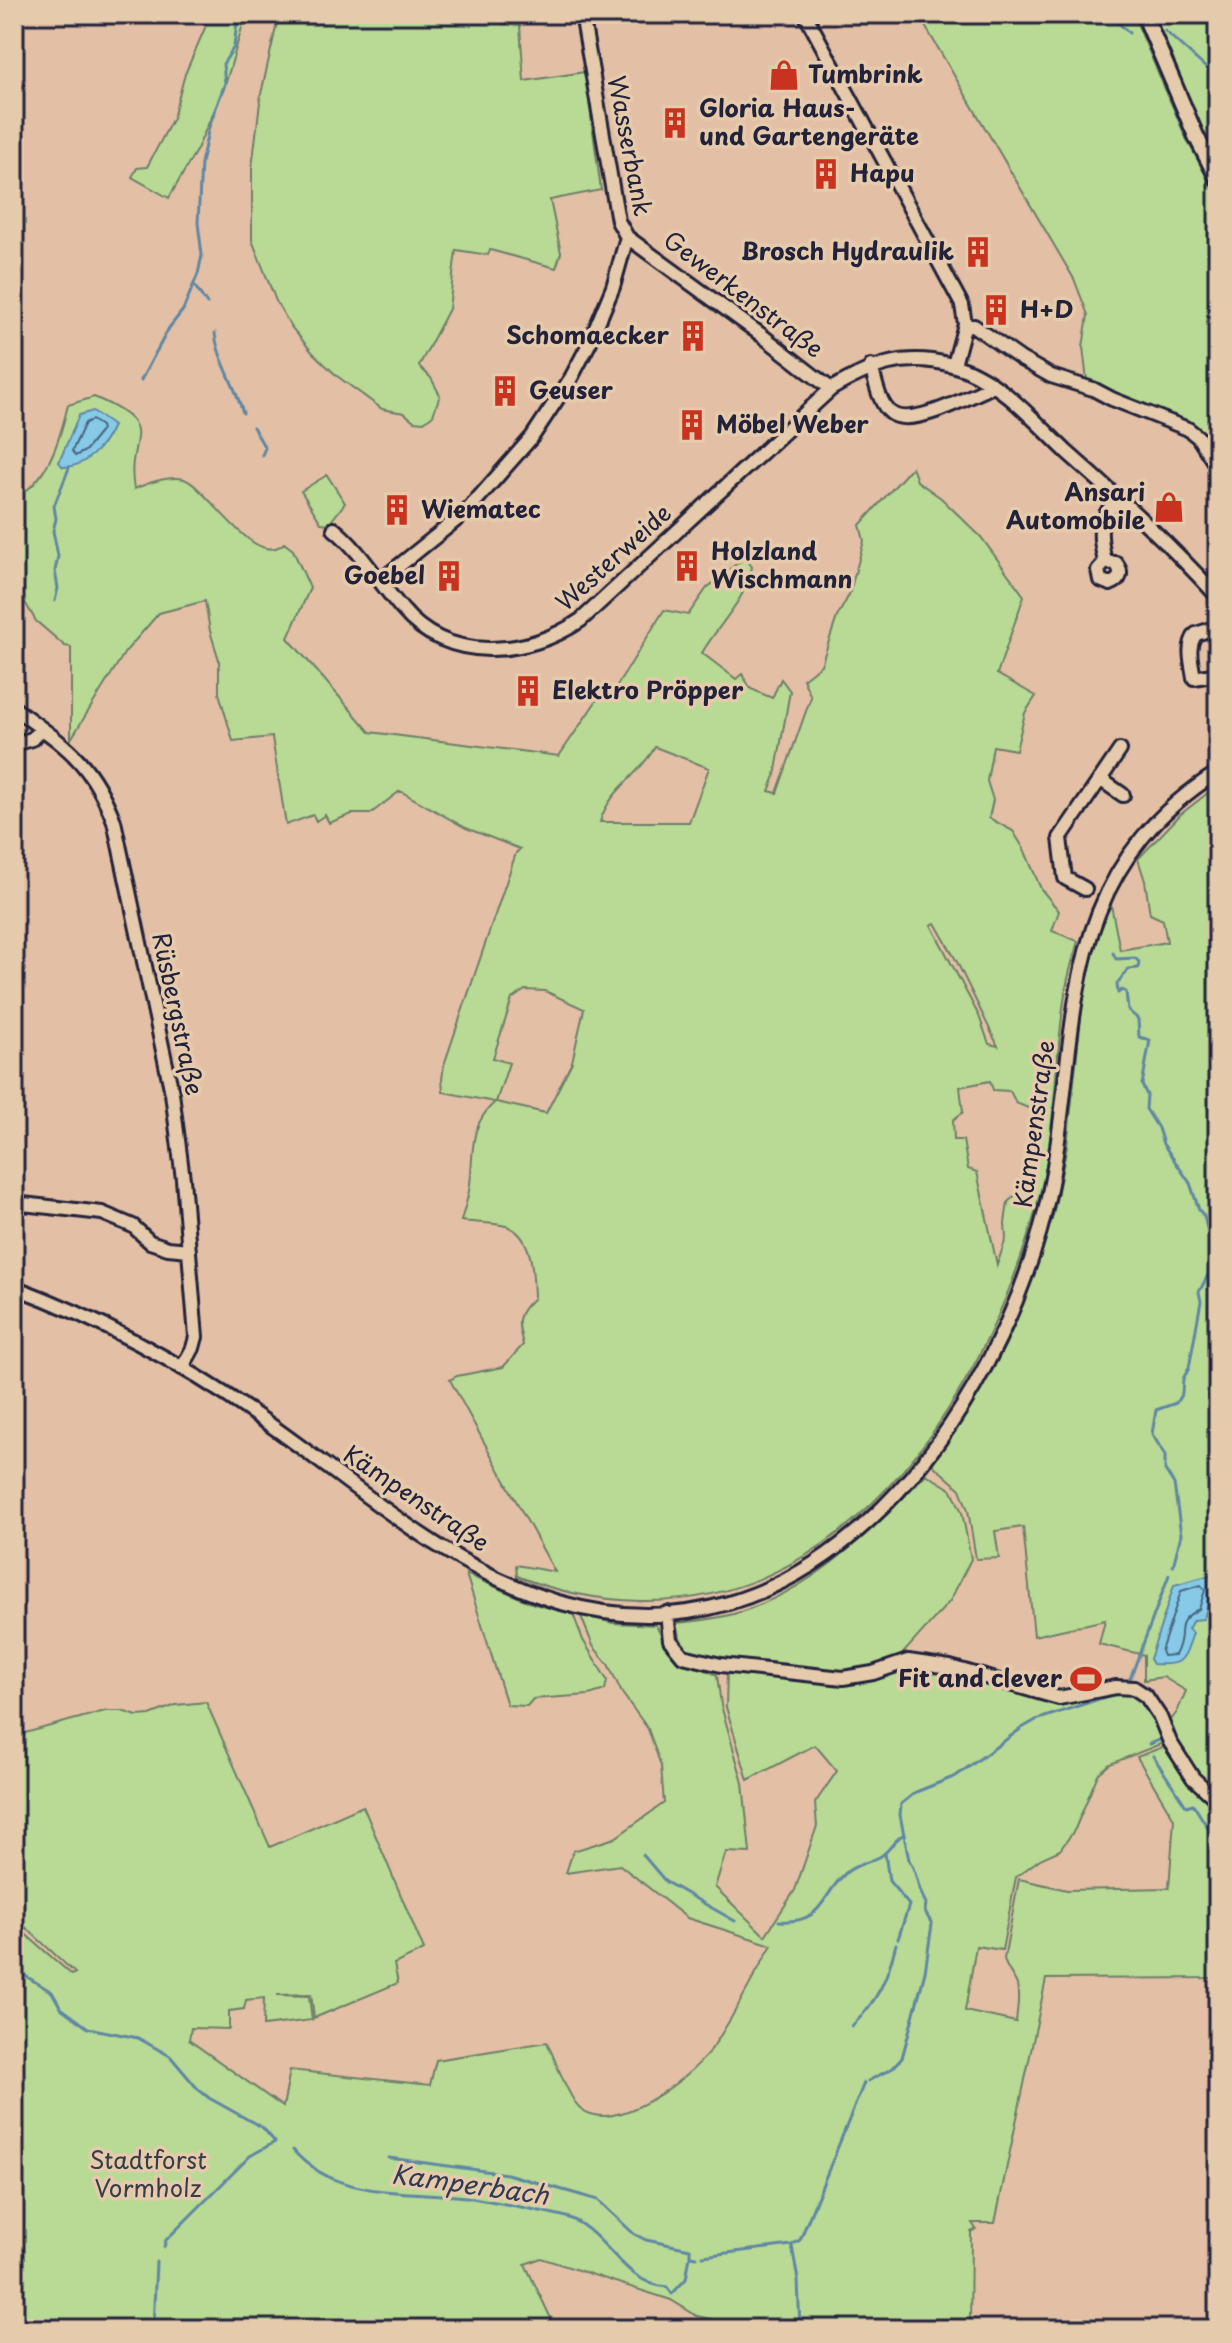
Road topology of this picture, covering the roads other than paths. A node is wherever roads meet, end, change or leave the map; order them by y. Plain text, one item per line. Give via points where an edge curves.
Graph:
1 (582, 14) edge
2 (805, 14) edge
3 (1144, 14) edge
4 (1218, 179) edge
5 (627, 237) junction
6 (965, 324) junction
7 (954, 365) junction
8 (871, 366) junction
9 (993, 386) junction
10 (831, 389) junction
11 (1218, 468) edge
12 (1117, 497) junction
13 (334, 529) dead end
14 (1105, 562) dead end
15 (380, 581) junction
16 (1218, 597) edge
17 (1218, 627) edge
18 (1218, 674) edge
19 (14, 708) edge
20 (41, 728) junction
21 (14, 744) edge
22 (1120, 750) dead end
23 (1218, 772) edge
24 (1100, 779) junction
25 (1123, 795) dead end
26 (1085, 889) dead end
27 (14, 1203) edge
28 (189, 1250) junction
29 (14, 1287) edge
30 (182, 1368) junction
31 (667, 1613) junction
32 (1218, 1801) edge

1 - 5 street, Wasserbank via 618,221
2 - 6 street via 959,298
3 - 4 main road
5 - 10 street, Gewerkenstraße
5 - 15 street, Wasserbank via 590,342 532,437 466,512
6 - 7 street
6 - 11 street via 1051,376 1188,429
7 - 8 street, Westerweide via 906,360
7 - 9 street, Westerweide
8 - 9 street via 883,402 904,418
8 - 10 street, Westerweide
9 - 12 street, Westerweide
10 - 15 street, Westerweide via 581,620 552,637 505,649 449,641 413,620
12 - 14 street via 1099,526
12 - 16 street, Westerweide
13 - 15 street, Westerweide
17 - 18 street via 1196,634 1190,657 1194,678
19 - 20 street, Rüsbergstraße
20 - 21 street via 32,739
20 - 28 street, Rüsbergstraße via 81,759 114,821 172,1093
22 - 24 street
23 - 31 street, Kämpenstraße via 1175,804 1150,831 1104,898 1076,986 1060,1132 1039,1235 1018,1298 969,1395 901,1489 842,1545 808,1569 740,1600
24 - 25 street
24 - 26 street via 1060,838 1065,878
27 - 28 street via 102,1213 133,1226 150,1242
28 - 30 street, Rüsbergstraße via 196,1337
29 - 30 street, Kämpenstraße
30 - 31 street, Kämpenstraße via 254,1413 404,1523 481,1570 574,1605
31 - 32 street via 670,1640 683,1656 721,1665 843,1678 908,1661 950,1667 1059,1698 1134,1688 1160,1717 1193,1778

